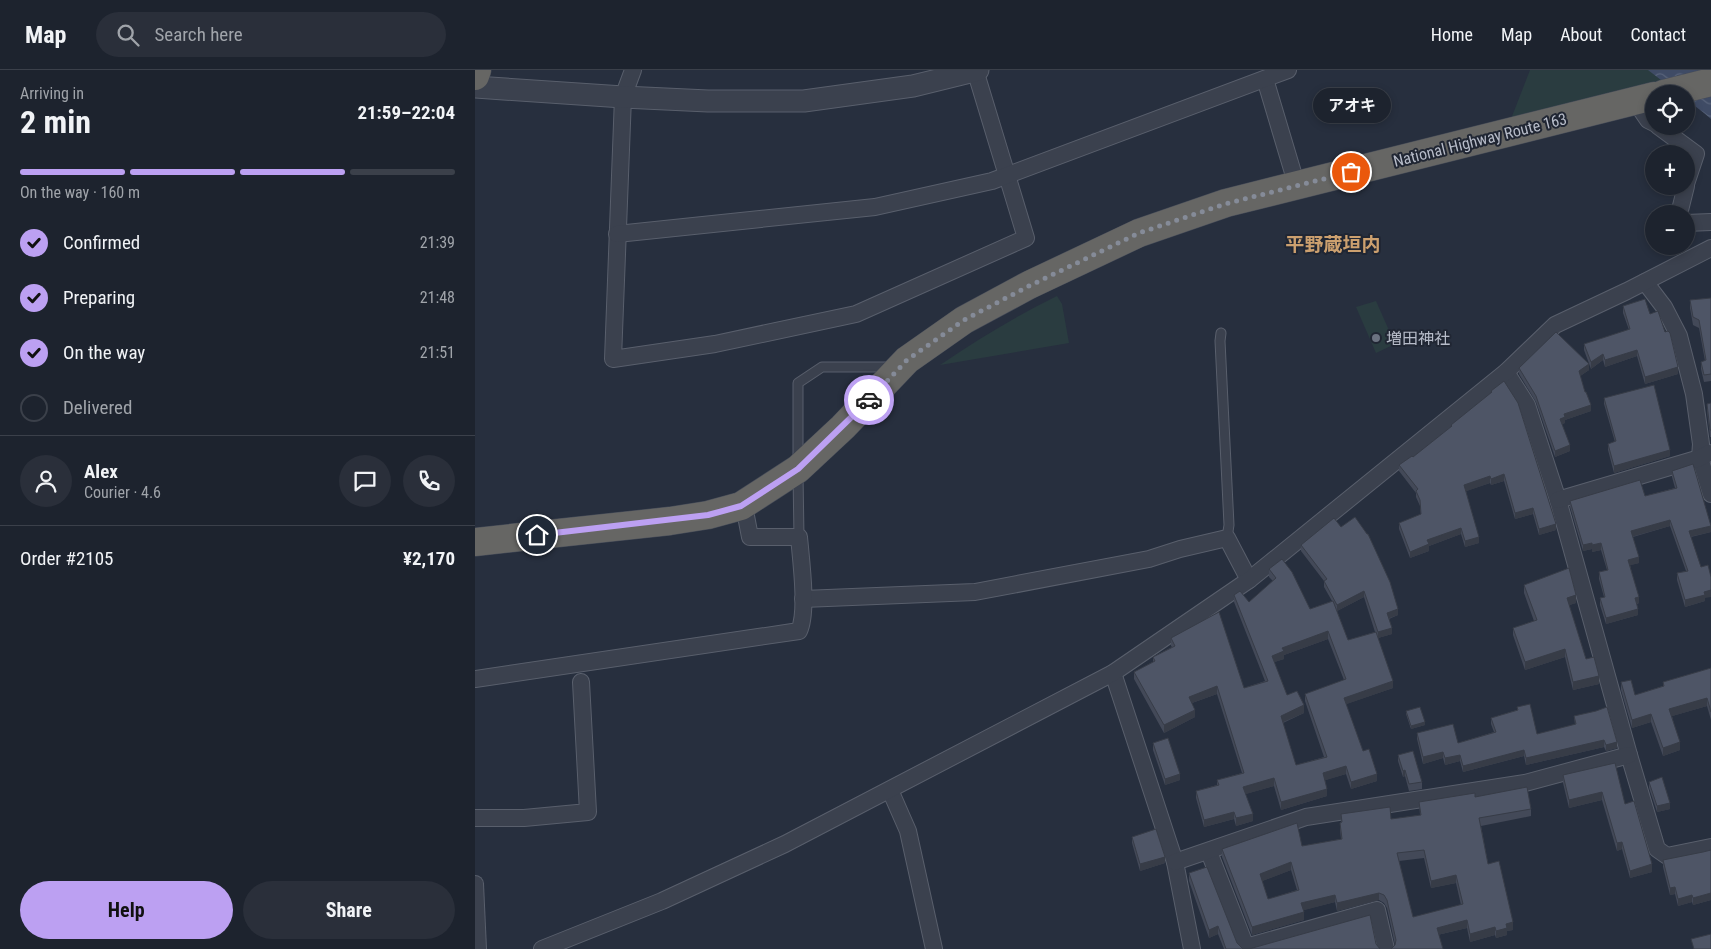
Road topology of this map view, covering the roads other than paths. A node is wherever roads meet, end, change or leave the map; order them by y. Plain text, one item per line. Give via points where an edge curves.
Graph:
1 (477, 70) edge
2 (633, 70) edge
3 (976, 70) edge
4 (1288, 70) edge
5 (475, 76) edge
6 (1265, 79) junction
7 (1711, 82) edge
8 (1695, 86) edge
9 (475, 87) edge
10 (623, 98) junction
11 (1645, 98) edge
12 (1670, 135) edge
13 (1684, 145) edge
14 (1008, 174) junction
15 (1297, 186) junction
16 (1711, 222) edge
17 (1695, 223) edge
18 (617, 234) junction
19 (1711, 248) edge
20 (1645, 282) junction
21 (1221, 333) dead end
22 (899, 368) junction
23 (1506, 372) junction
24 (1706, 455) edge
25 (798, 469) junction
26 (1711, 494) edge
27 (1558, 500) junction
28 (741, 506) junction
29 (799, 537) junction
30 (1227, 538) junction
31 (475, 542) edge
32 (1249, 580) junction
33 (803, 599) junction
34 (1113, 673) junction
35 (475, 679) edge
36 (581, 682) dead end
37 (1629, 756) junction
38 (890, 790) junction
39 (475, 818) edge
40 (1209, 852) junction
41 (1710, 853) edge
42 (1175, 862) junction
43 (475, 884) edge
44 (478, 949) edge
45 (543, 949) edge
46 (934, 949) edge
47 (1192, 949) edge
48 (1386, 949) edge

1 - 5 highway
2 - 10 street
3 - 10 street via 913,86 804,101
3 - 14 street
4 - 6 street
6 - 14 street
6 - 15 street
7 - 8 highway, National Highway Route 163
9 - 10 street
10 - 18 street
11 - 15 highway, National Highway Route 163
12 - 13 street
14 - 18 street via 875,208
14 - 18 street via 1026,238 856,314 715,344 613,360
15 - 22 highway, National Highway Route 163 via 1225,204 1139,233 964,320
16 - 17 street
19 - 20 street
20 - 23 street via 1555,325
20 - 24 street via 1664,307 1679,336
21 - 30 lane
22 - 25 highway, National Highway Route 163
22 - 25 lane via 822,367 798,383
23 - 27 street via 1527,405
23 - 32 street
24 - 26 street
24 - 27 street
25 - 28 highway, National Highway Route 163
25 - 29 lane
27 - 37 street
28 - 29 street via 747,516 750,537
28 - 31 highway, National Highway Route 163 via 670,521
29 - 33 street
30 - 32 street
30 - 33 street via 1149,559 975,592
32 - 34 street
33 - 35 street via 803,624 799,631
34 - 38 street
34 - 42 street
36 - 39 street via 588,812 524,818
37 - 40 street via 1525,783 1306,818
37 - 41 street via 1657,849 1667,856
38 - 45 street via 785,844 662,901
38 - 46 street via 908,831
40 - 42 street
40 - 48 street via 1246,947 1377,910
42 - 47 street
43 - 44 street

